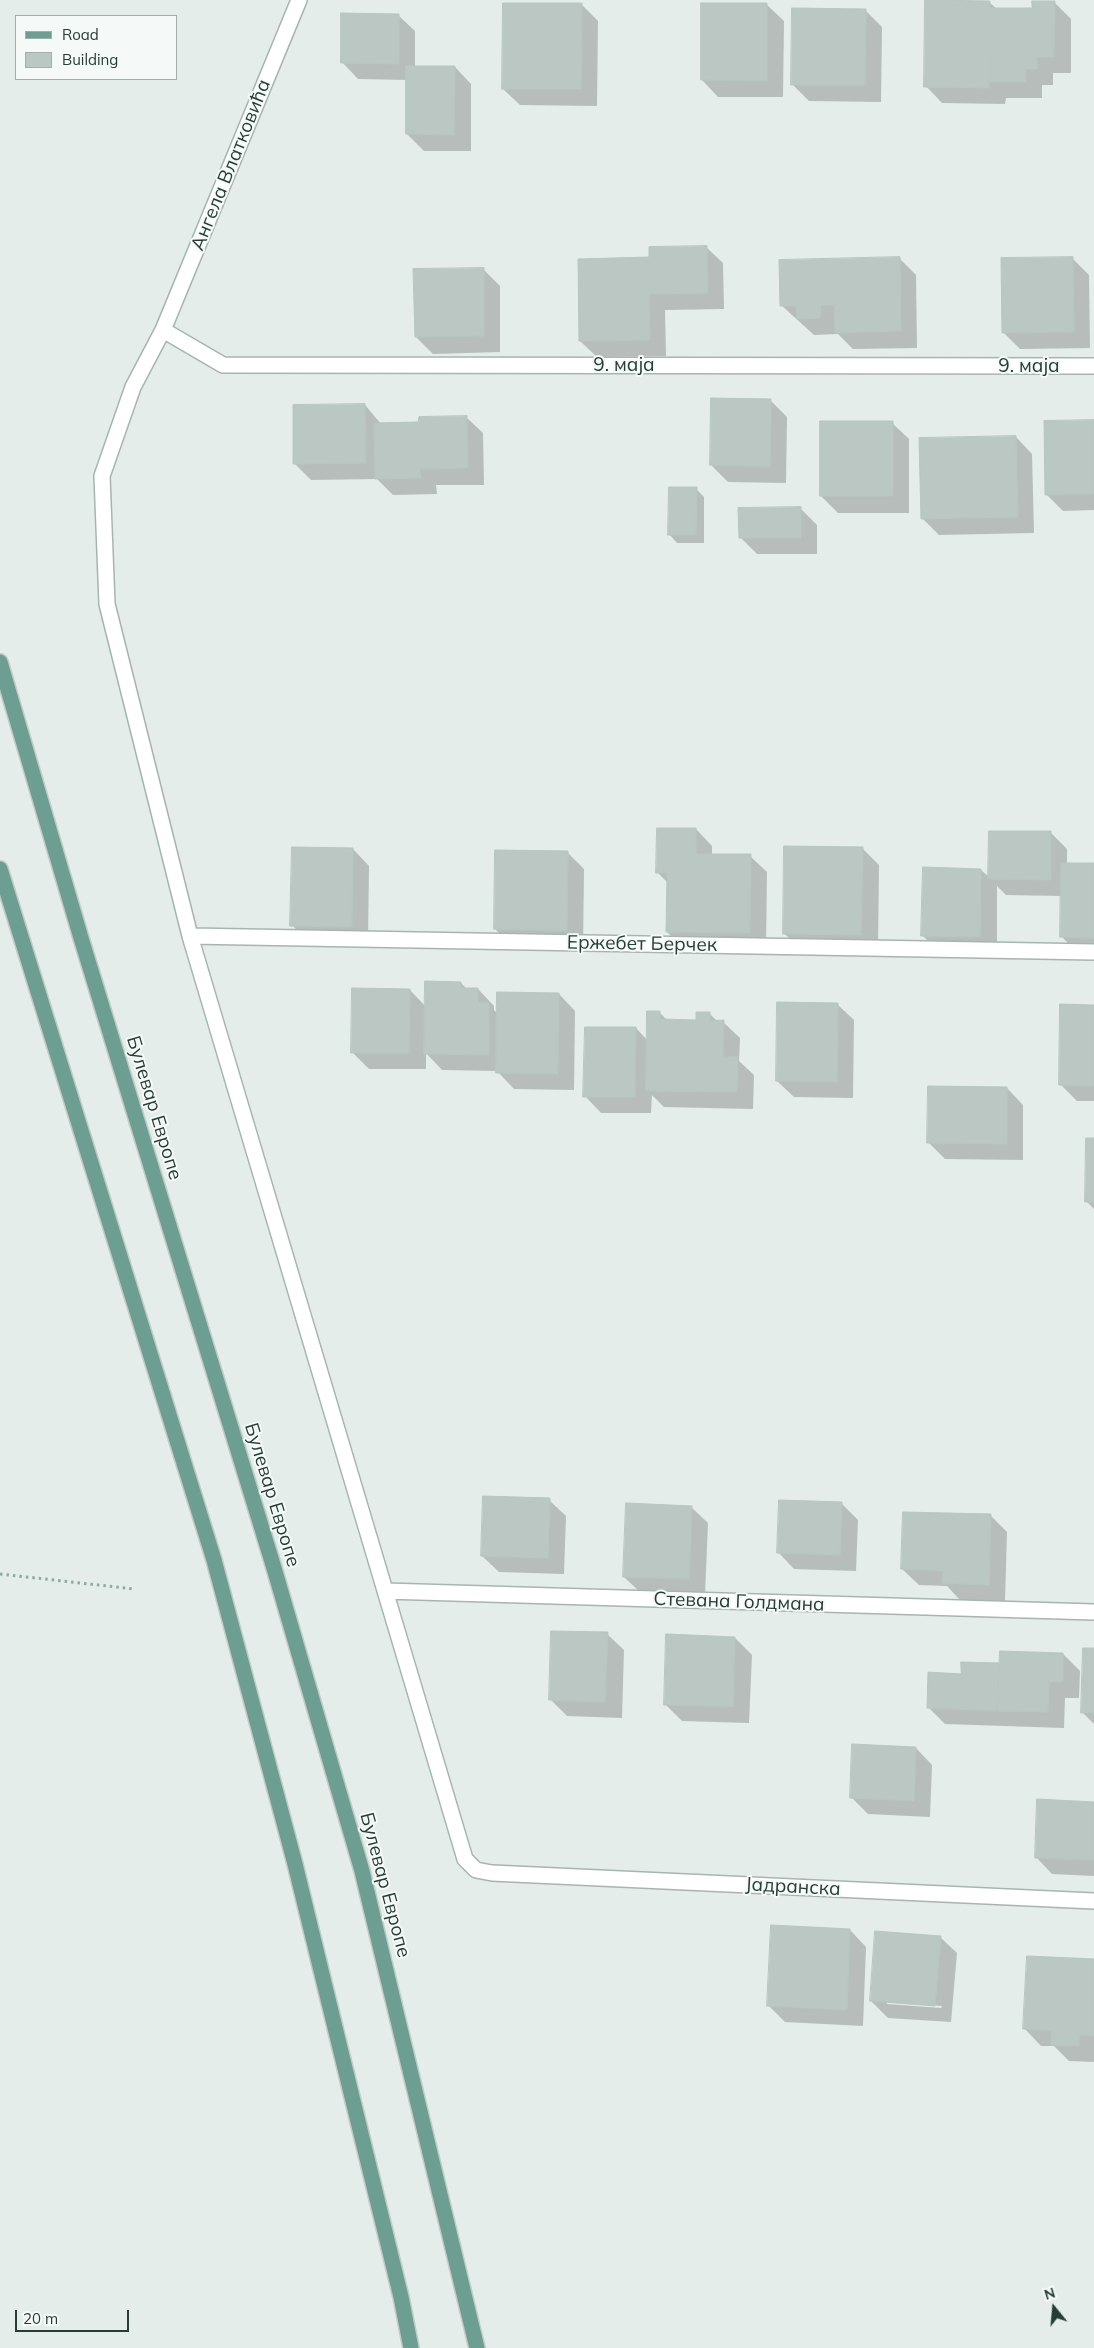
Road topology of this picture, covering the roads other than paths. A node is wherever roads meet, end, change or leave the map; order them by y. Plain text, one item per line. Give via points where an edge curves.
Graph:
1 (299, 0) edge
2 (163, 330) junction
3 (1094, 366) edge
4 (0, 662) edge
5 (0, 869) edge
6 (190, 936) junction
7 (1094, 952) edge
8 (385, 1592) junction
9 (1094, 1612) edge
10 (1094, 1902) edge
11 (411, 2348) edge
12 (477, 2348) edge

1 - 2 street, Ангела Влатковића
2 - 3 street, 9. маја via 223,365
2 - 6 street, Ангела Влатковића via 133,387 102,476 107,594
4 - 12 main road, Булевар Европе via 362,1870
5 - 11 main road via 214,1560 295,1864
6 - 7 street, Ержебет Берчек
6 - 8 street, Јадранска
8 - 9 street, Стевана Голдмана
8 - 10 street, Јадранска via 465,1860 476,1870

